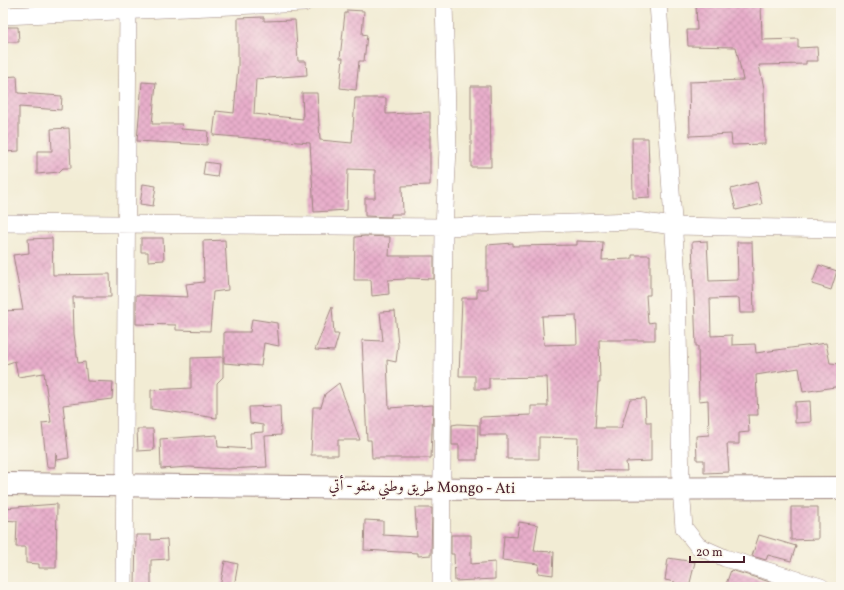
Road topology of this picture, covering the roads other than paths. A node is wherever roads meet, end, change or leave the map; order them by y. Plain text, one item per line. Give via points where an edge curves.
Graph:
1 (304, 3) edge
2 (444, 3) edge
3 (658, 3) edge
4 (128, 7) edge
5 (3, 16) edge
6 (3, 223) edge
7 (127, 224) junction
8 (674, 226) junction
9 (444, 227) junction
10 (841, 229) edge
11 (3, 484) edge
12 (125, 484) junction
13 (681, 488) junction
14 (841, 488) edge
15 (441, 489) junction
16 (124, 587) edge
17 (441, 587) edge
18 (821, 587) edge

1 - 4 street
2 - 9 street via 448,149
3 - 8 street
4 - 5 street
4 - 7 street
6 - 7 street
7 - 9 street
7 - 12 street
8 - 9 street via 636,221
8 - 10 street
8 - 13 street
9 - 15 street
11 - 12 main road, طريق وطني منقو - أتي Mongo - Ati
12 - 15 main road, طريق وطني منقو - أتي Mongo - Ati
12 - 16 street
13 - 14 main road, طريق وطني منقو - أتي Mongo - Ati
13 - 15 main road, طريق وطني منقو - أتي Mongo - Ati
13 - 18 street via 684,528 698,546 725,558
15 - 17 street

